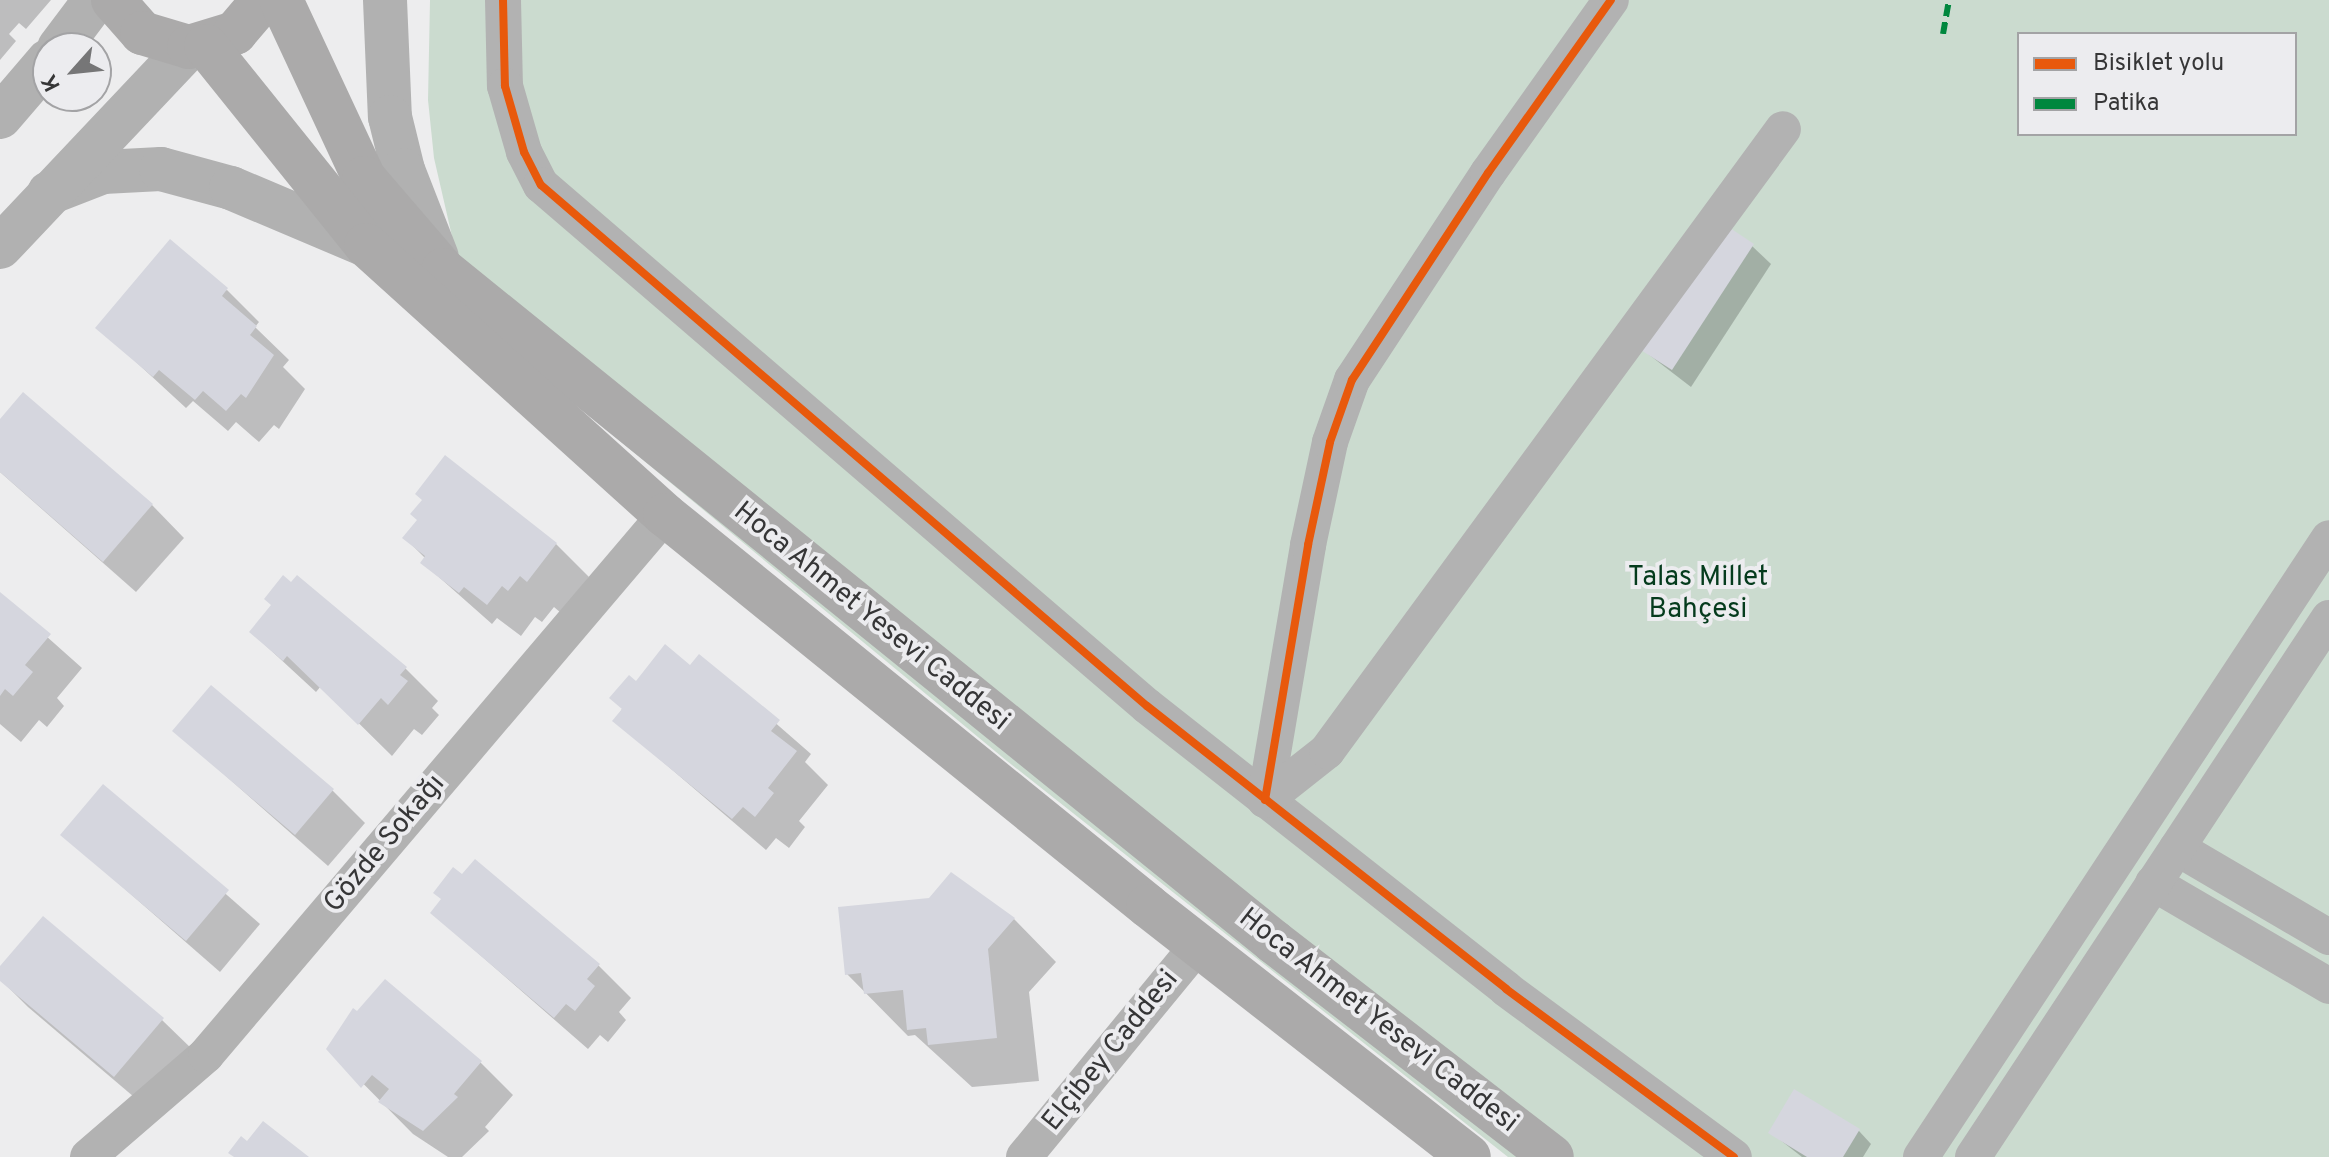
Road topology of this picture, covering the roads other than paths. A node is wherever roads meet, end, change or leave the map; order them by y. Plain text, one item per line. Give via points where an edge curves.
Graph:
1 (95, 0) edge
2 (113, 0) edge
3 (263, 0) edge
4 (281, 0) edge
5 (385, 0) edge
6 (503, 0) edge
7 (1611, 0) edge
8 (71, 32) edge
9 (198, 46) junction
10 (32, 80) edge
11 (0, 117) edge
12 (1783, 129) dead end
13 (49, 193) junction
14 (366, 245) junction
15 (0, 247) edge
16 (443, 270) junction
17 (665, 515) junction
18 (2329, 538) edge
19 (2329, 618) edge
20 (1265, 800) junction
21 (2177, 848) junction
22 (2153, 883) junction
23 (2329, 937) edge
24 (1198, 945) junction
25 (2329, 986) edge
26 (88, 1157) edge
27 (1024, 1157) edge
28 (1469, 1157) edge
29 (1552, 1157) edge
30 (1734, 1157) edge
31 (1921, 1157) edge
32 (1973, 1157) edge

1 - 8 main road
2 - 9 main road via 142,33
3 - 9 main road via 235,33
4 - 16 main road, Hoca Ahmet Yesevi Caddesi via 364,178
5 - 16 main road via 390,117 420,221
6 - 20 street via 505,86 524,152 541,185 965,554
7 - 20 street via 1488,173 1352,380 1330,442 1308,545
9 - 13 main road
9 - 14 main road, Hoca Ahmet Yesevi Caddesi
10 - 11 main road
12 - 20 street via 1327,751
13 - 14 main road via 103,172 161,169 231,188
13 - 15 main road
14 - 17 main road, Hoca Ahmet Yesevi Caddesi
16 - 29 main road, Hoca Ahmet Yesevi Caddesi via 1274,942
17 - 24 main road, Hoca Ahmet Yesevi Caddesi
17 - 26 street, Gözde Sokağı via 206,1055
18 - 31 street
19 - 21 street
20 - 30 street via 1506,989
21 - 22 street
21 - 23 street
22 - 25 street
22 - 32 street
24 - 27 street, Elçibey Caddesi
24 - 28 main road, Hoca Ahmet Yesevi Caddesi

